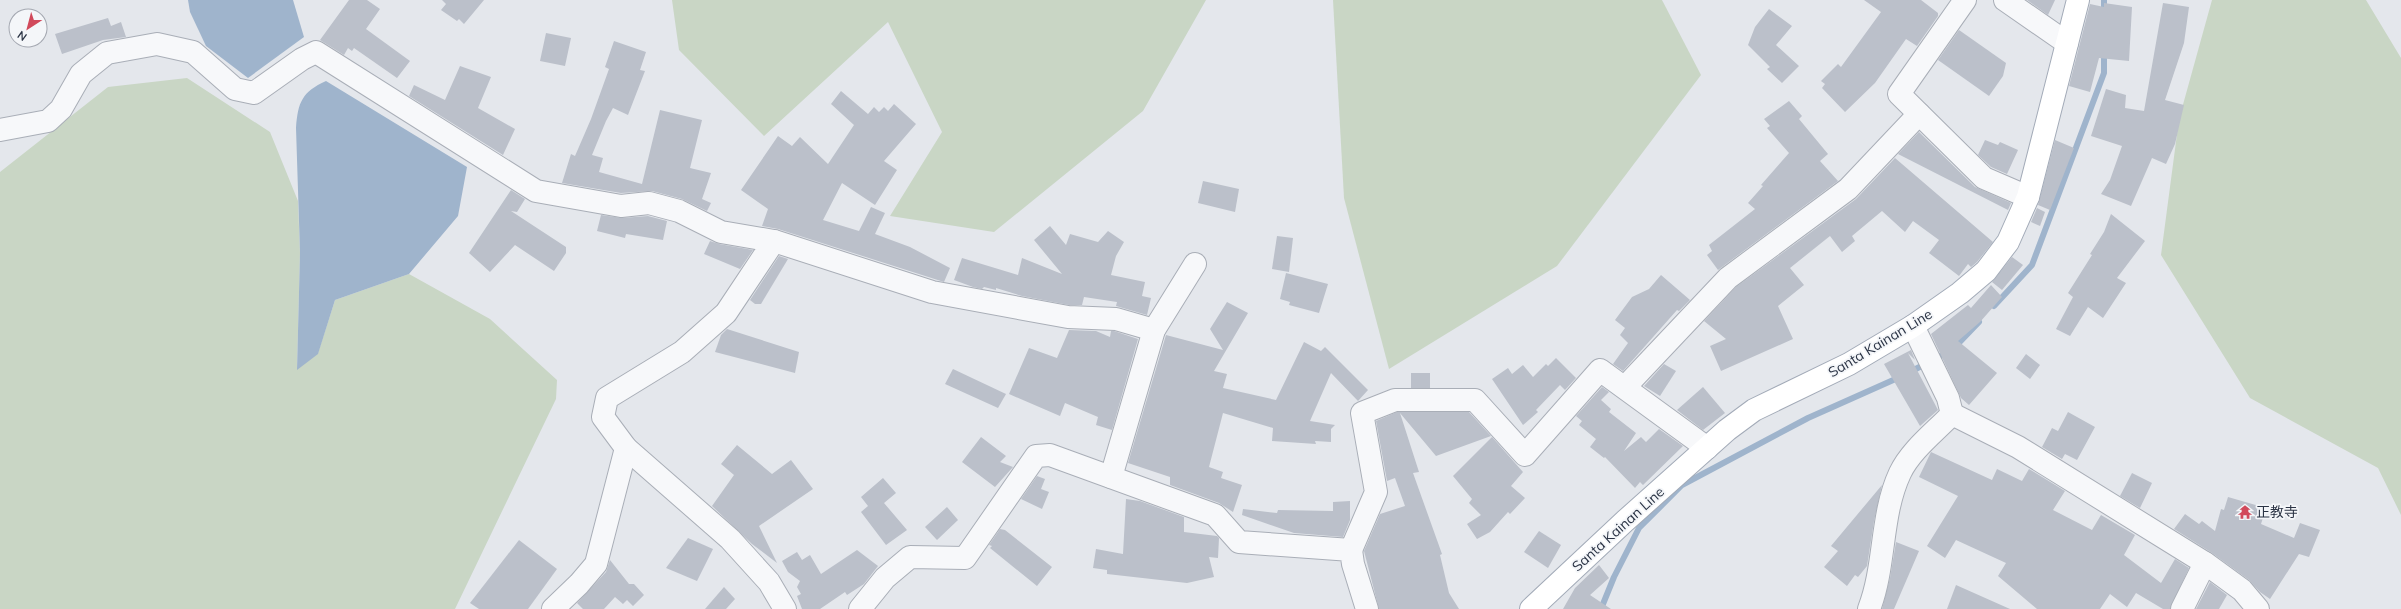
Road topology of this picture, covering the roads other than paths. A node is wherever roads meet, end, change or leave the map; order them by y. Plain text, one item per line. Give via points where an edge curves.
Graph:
1 (1965, 0) edge
2 (2005, 0) edge
3 (2078, 0) edge
4 (2067, 43) junction
5 (1919, 114) junction
6 (0, 130) edge
7 (2028, 197) junction
8 (774, 241) junction
9 (1195, 264) dead end
10 (1913, 326) junction
11 (1154, 330) junction
12 (1624, 387) junction
13 (1952, 414) junction
14 (626, 448) junction
15 (1707, 448) junction
16 (1111, 477) junction
17 (1351, 550) junction
18 (2205, 563) junction
19 (553, 609) edge
20 (785, 609) edge
21 (860, 609) edge
22 (1367, 609) edge
23 (1531, 609) edge
24 (1870, 609) edge
25 (2182, 609) edge
26 (2258, 609) edge

1 - 5 street via 1899,94
2 - 4 street
3 - 4 main road, Santa Kainan Line
4 - 7 main road, Santa Kainan Line
5 - 7 street via 1984,178
5 - 12 street via 1848,189 1728,278
6 - 8 street via 48,121 61,109 81,74 107,54 158,44 193,52 235,90 254,93 316,52 536,191 621,206 649,203 679,211 721,232
7 - 10 main road, Santa Kainan Line via 2008,242 1986,271
8 - 11 street via 932,292 1068,317 1116,319
8 - 14 street via 726,313 682,352 607,398 603,417
9 - 11 street
10 - 13 street via 1948,398
10 - 15 main road, Santa Kainan Line via 1849,364 1754,410
11 - 16 street
12 - 15 street
12 - 17 street via 1600,370 1525,455 1474,400 1395,400 1362,413 1376,492
13 - 18 street via 2018,447
13 - 24 street via 1911,457 1900,473 1886,518 1877,588
14 - 19 street via 596,564
14 - 20 street via 730,539 769,582
15 - 23 main road, Santa Kainan Line
16 - 17 street via 1215,515 1239,542
16 - 21 street via 1050,455 1036,456 964,558 910,557 885,578
17 - 22 street
18 - 25 street
18 - 26 street via 2242,590

